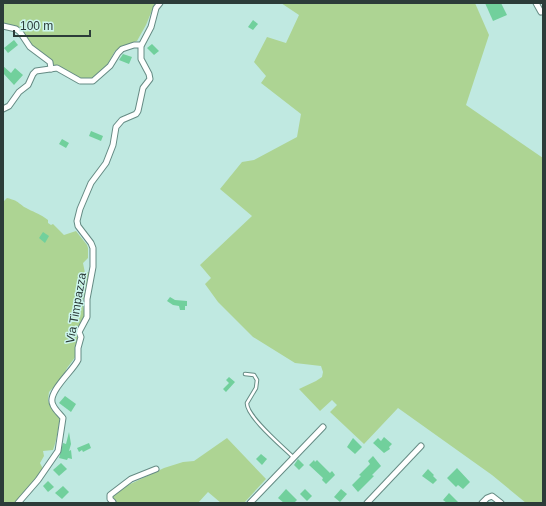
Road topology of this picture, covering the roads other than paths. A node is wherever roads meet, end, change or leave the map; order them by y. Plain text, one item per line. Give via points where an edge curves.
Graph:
1 (160, 3) edge
2 (536, 3) edge
3 (541, 12) dead end
4 (3, 26) edge
5 (141, 45) junction
6 (51, 69) junction
7 (3, 109) edge
8 (245, 374) dead end
9 (323, 427) dead end
10 (421, 446) dead end
11 (294, 457) junction
12 (156, 469) dead end
13 (18, 503) edge
14 (112, 503) edge
15 (250, 503) edge
16 (367, 503) edge
17 (482, 503) edge
18 (501, 503) edge

1 - 5 street
2 - 3 street
4 - 6 street via 20,32 36,53 47,58
5 - 6 street via 122,49 106,70 93,81 80,80 57,68
5 - 13 street, Via Timpazza via 141,60 150,74 150,79 143,88 136,114 122,120 116,127 106,163 91,183 77,221 93,248 93,267 87,299 87,317 79,332 81,337 77,363 53,392 51,400 63,418 58,451
6 - 7 street via 36,71 28,85
8 - 11 lane via 254,375 257,380 256,388 247,403 248,409
9 - 11 street
10 - 16 street
11 - 15 street
12 - 14 street via 127,482 110,495
17 - 18 street via 492,496

